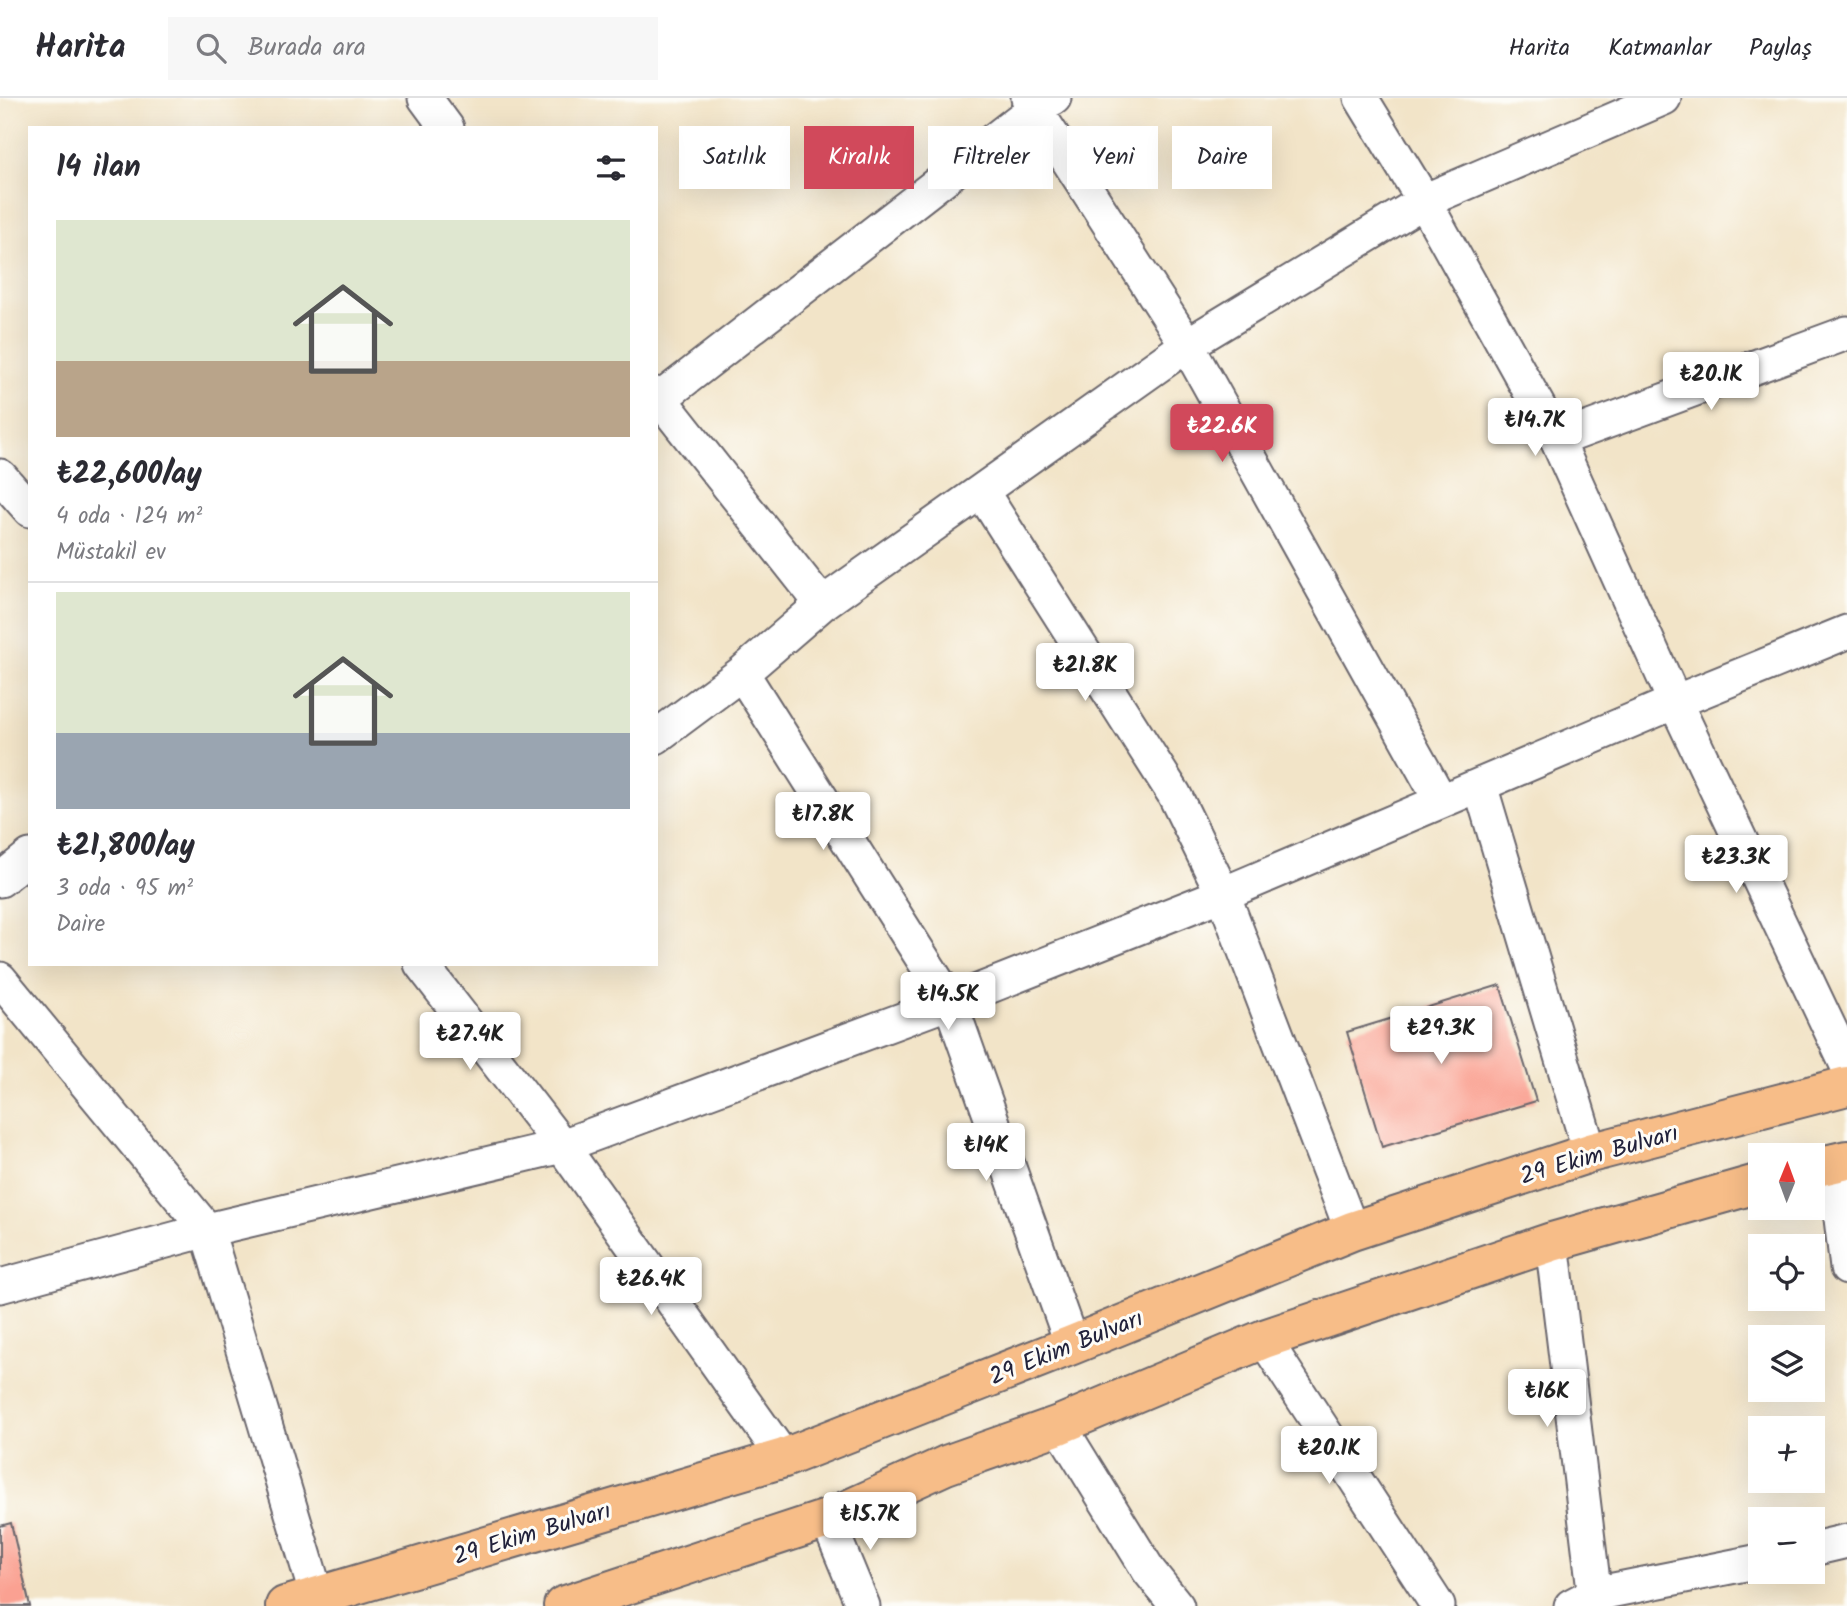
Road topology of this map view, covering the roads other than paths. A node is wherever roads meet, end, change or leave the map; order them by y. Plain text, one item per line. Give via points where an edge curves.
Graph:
1 (425, 98) edge
2 (1360, 98) edge
3 (1664, 98) edge
4 (1040, 101) edge
5 (446, 126) edge
6 (1424, 201) junction
7 (1847, 333) edge
8 (1187, 345) junction
9 (659, 396) edge
10 (1557, 440) junction
11 (0, 476) edge
12 (982, 492) junction
13 (28, 508) edge
14 (822, 604) junction
15 (1847, 632) edge
16 (742, 673) junction
17 (1675, 702) junction
18 (658, 736) edge
19 (1480, 785) junction
20 (1441, 801) junction
21 (28, 858) edge
22 (0, 880) edge
23 (1223, 894) junction
24 (423, 966) edge
25 (0, 979) edge
26 (950, 1002) junction
27 (1847, 1065) edge
28 (1847, 1086) edge
29 (562, 1146) junction
30 (1590, 1153) junction
31 (1831, 1163) edge
32 (1748, 1186) edge
33 (207, 1230) junction
34 (1352, 1231) junction
35 (1552, 1242) junction
36 (1847, 1268) edge
37 (0, 1286) edge
38 (1264, 1339) junction
39 (1072, 1345) junction
40 (1059, 1425) junction
41 (784, 1458) junction
42 (827, 1519) junction
43 (1847, 1541) edge
44 (1825, 1546) edge
45 (1748, 1564) edge
46 (301, 1602) edge
47 (1587, 1602) edge
48 (564, 1606) edge
49 (863, 1606) edge
50 (1177, 1606) edge
51 (1438, 1606) edge

1 - 5 street
2 - 6 street
3 - 6 street
4 - 8 street
4 - 9 street
6 - 8 street
6 - 10 street
7 - 10 street
8 - 12 street
8 - 20 street
9 - 14 street
10 - 17 street
11 - 13 street
12 - 14 street
12 - 23 street via 1174,794
14 - 16 street
15 - 17 street
16 - 18 street
16 - 26 street
17 - 19 street
17 - 27 street
19 - 20 street
19 - 30 street
20 - 23 street
21 - 22 street
23 - 26 street
23 - 34 street
24 - 29 street
25 - 33 street
26 - 29 street
26 - 39 street
28 - 30 main road, 29 Ekim Bulvarı
29 - 33 street
29 - 41 street
30 - 34 main road, 29 Ekim Bulvarı
31 - 36 street
32 - 35 main road
33 - 37 street
33 - 46 street
34 - 39 main road, 29 Ekim Bulvarı
35 - 38 main road
35 - 47 street
38 - 40 main road
38 - 51 street
39 - 41 main road, 29 Ekim Bulvarı
40 - 42 main road via 946,1465
40 - 50 street via 1149,1571
41 - 46 main road, 29 Ekim Bulvarı
42 - 48 main road
42 - 49 street
43 - 44 street
45 - 47 street

